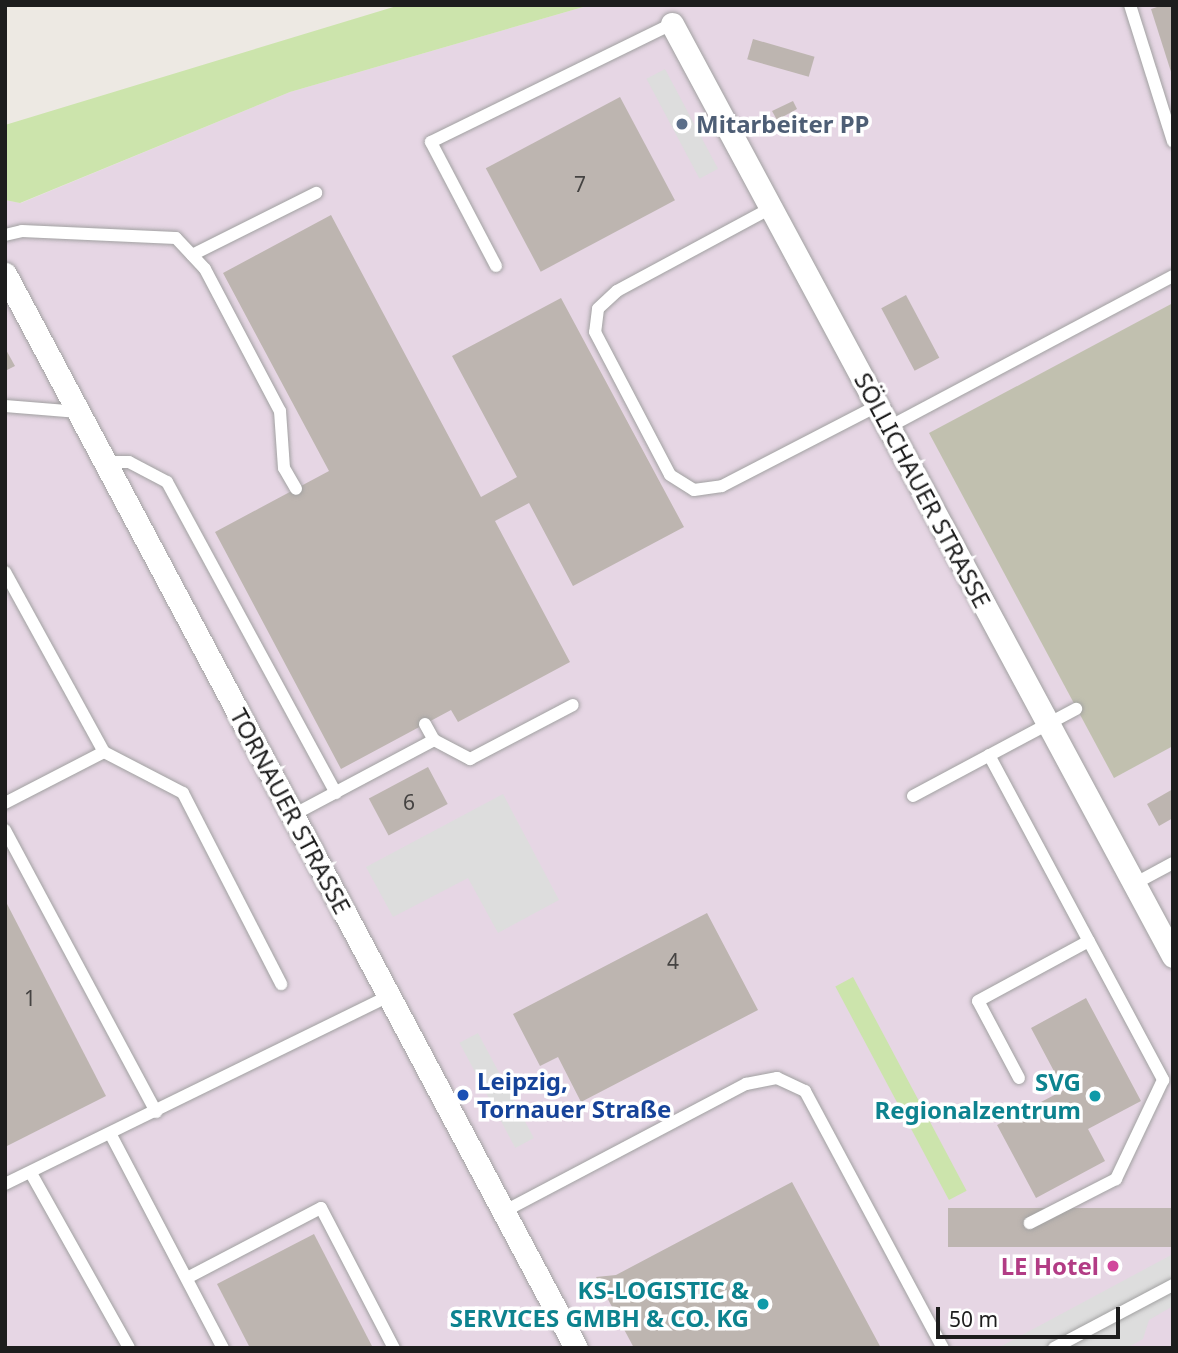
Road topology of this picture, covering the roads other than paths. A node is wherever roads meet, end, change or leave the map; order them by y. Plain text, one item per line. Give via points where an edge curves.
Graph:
1 (1130, 5) edge
2 (672, 24) joint
3 (1173, 141) edge
4 (316, 193) dead end
5 (771, 208) junction
6 (5, 235) edge
7 (192, 255) junction
8 (496, 266) dead end
9 (5, 274) edge
10 (1173, 276) edge
11 (5, 405) edge
12 (877, 406) junction
13 (79, 412) junction
14 (889, 428) junction
15 (105, 462) junction
16 (296, 489) dead end
17 (5, 572) edge
18 (573, 705) dead end
19 (1076, 709) dead end
20 (425, 724) dead end
21 (1048, 724) junction
22 (434, 740) junction
23 (104, 752) junction
24 (989, 755) junction
25 (336, 793) junction
26 (913, 796) dead end
27 (5, 803) edge
28 (293, 815) junction
29 (5, 830) edge
30 (1173, 863) edge
31 (1134, 884) junction
32 (1088, 941) junction
33 (1173, 956) edge
34 (281, 984) dead end
35 (389, 996) junction
36 (1019, 1078) dead end
37 (1168, 1078) edge
38 (156, 1112) junction
39 (111, 1135) junction
40 (32, 1175) junction
41 (5, 1184) edge
42 (503, 1212) junction
43 (1030, 1223) dead end
44 (187, 1278) junction
45 (1173, 1285) edge
46 (129, 1348) edge
47 (223, 1348) edge
48 (394, 1348) edge
49 (576, 1348) edge
50 (943, 1348) edge
51 (1054, 1348) edge

1 - 3 lane
2 - 5 street, SÖLLICHAUER STRASSE
2 - 8 lane via 431,142
4 - 7 lane
5 - 12 street, SÖLLICHAUER STRASSE
5 - 12 lane via 617,290 598,309 595,332 670,475 694,490 722,486
6 - 7 lane via 22,230 176,238
7 - 16 lane via 205,269 280,411 284,468
9 - 13 street, TORNAUER STRASSE
10 - 14 lane
11 - 13 lane
12 - 14 street, SÖLLICHAUER STRASSE
13 - 15 street, TORNAUER STRASSE
14 - 21 street, SÖLLICHAUER STRASSE
15 - 25 lane via 129,461 167,482
15 - 28 street, TORNAUER STRASSE
17 - 23 lane
18 - 22 lane via 470,759
19 - 21 lane
20 - 22 lane
21 - 24 lane
21 - 31 street, SÖLLICHAUER STRASSE
22 - 25 lane
23 - 27 lane
23 - 34 lane via 183,793
24 - 26 lane
24 - 32 lane
25 - 28 lane
28 - 35 street, TORNAUER STRASSE
29 - 38 lane
30 - 31 lane
31 - 33 street, SÖLLICHAUER STRASSE
32 - 36 lane via 978,1000
32 - 37 lane
35 - 38 lane
35 - 42 street, TORNAUER STRASSE
37 - 43 lane via 1116,1179
38 - 39 lane
39 - 40 lane
39 - 44 lane
40 - 41 lane
40 - 46 lane
42 - 49 street, TORNAUER STRASSE
42 - 50 lane via 746,1084 776,1078 805,1091
44 - 47 lane
44 - 48 lane via 321,1208
45 - 51 lane

